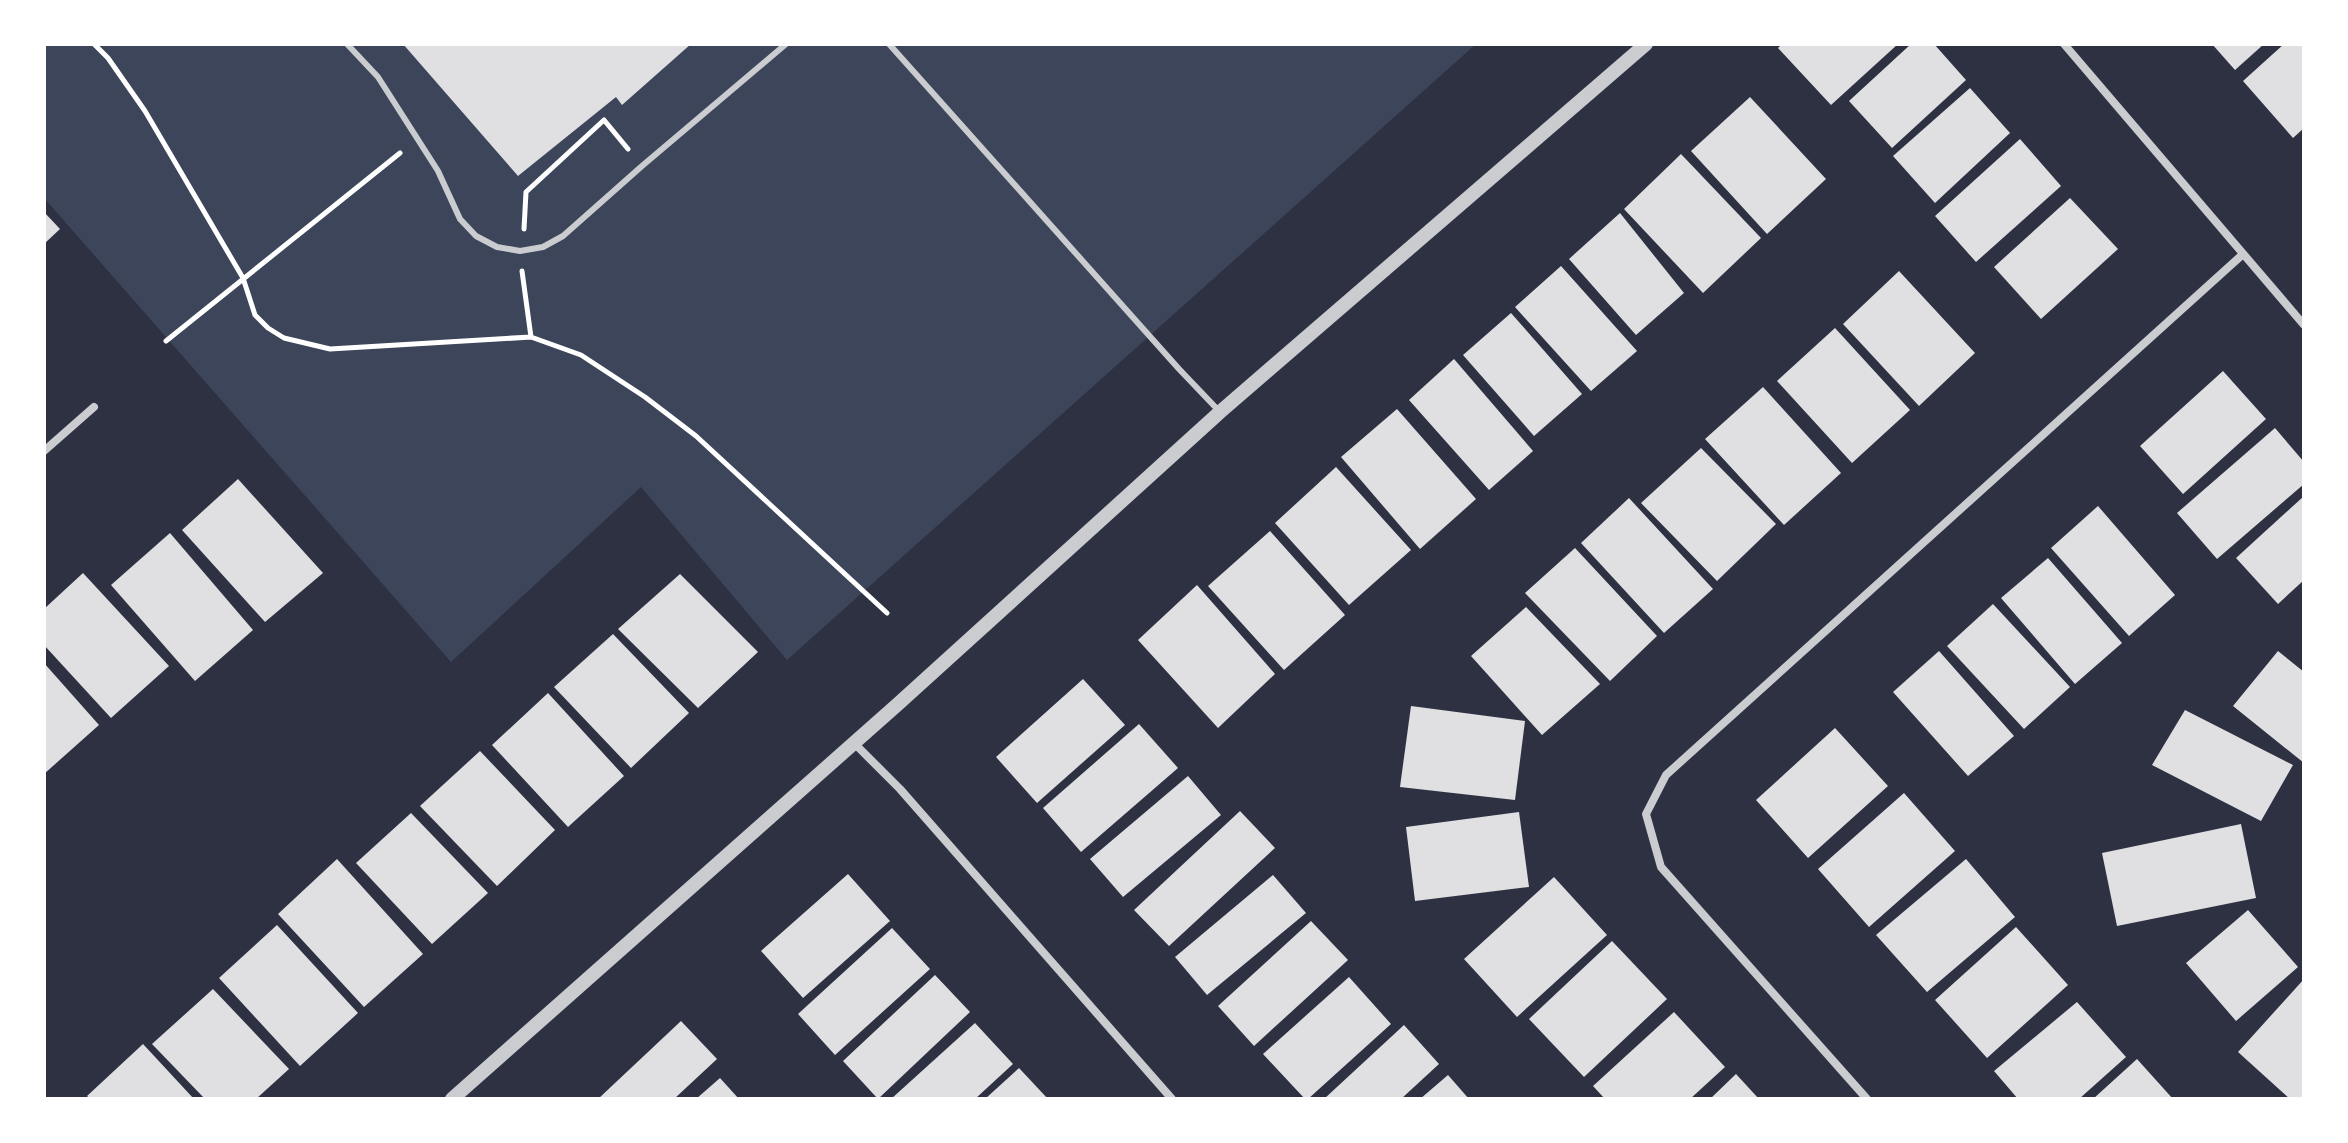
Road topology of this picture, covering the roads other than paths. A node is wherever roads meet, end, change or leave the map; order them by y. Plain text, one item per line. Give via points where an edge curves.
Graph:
1 (347, 44) edge
2 (786, 44) edge
3 (889, 44) edge
4 (1646, 44) edge
5 (2064, 44) edge
6 (2242, 255) junction
7 (2304, 325) edge
8 (94, 407) dead end
9 (1220, 412) junction
10 (44, 451) edge
11 (853, 742) junction
12 (452, 1099) edge
13 (1172, 1099) edge
14 (1867, 1099) edge

1 - 2 lane via 378,77 438,171 460,219 476,236 520,251 563,236
3 - 9 lane
4 - 9 street
5 - 6 street
6 - 7 street
6 - 14 street via 1666,775 1646,814 1661,867
8 - 10 street
9 - 11 street
11 - 12 street
11 - 13 street

